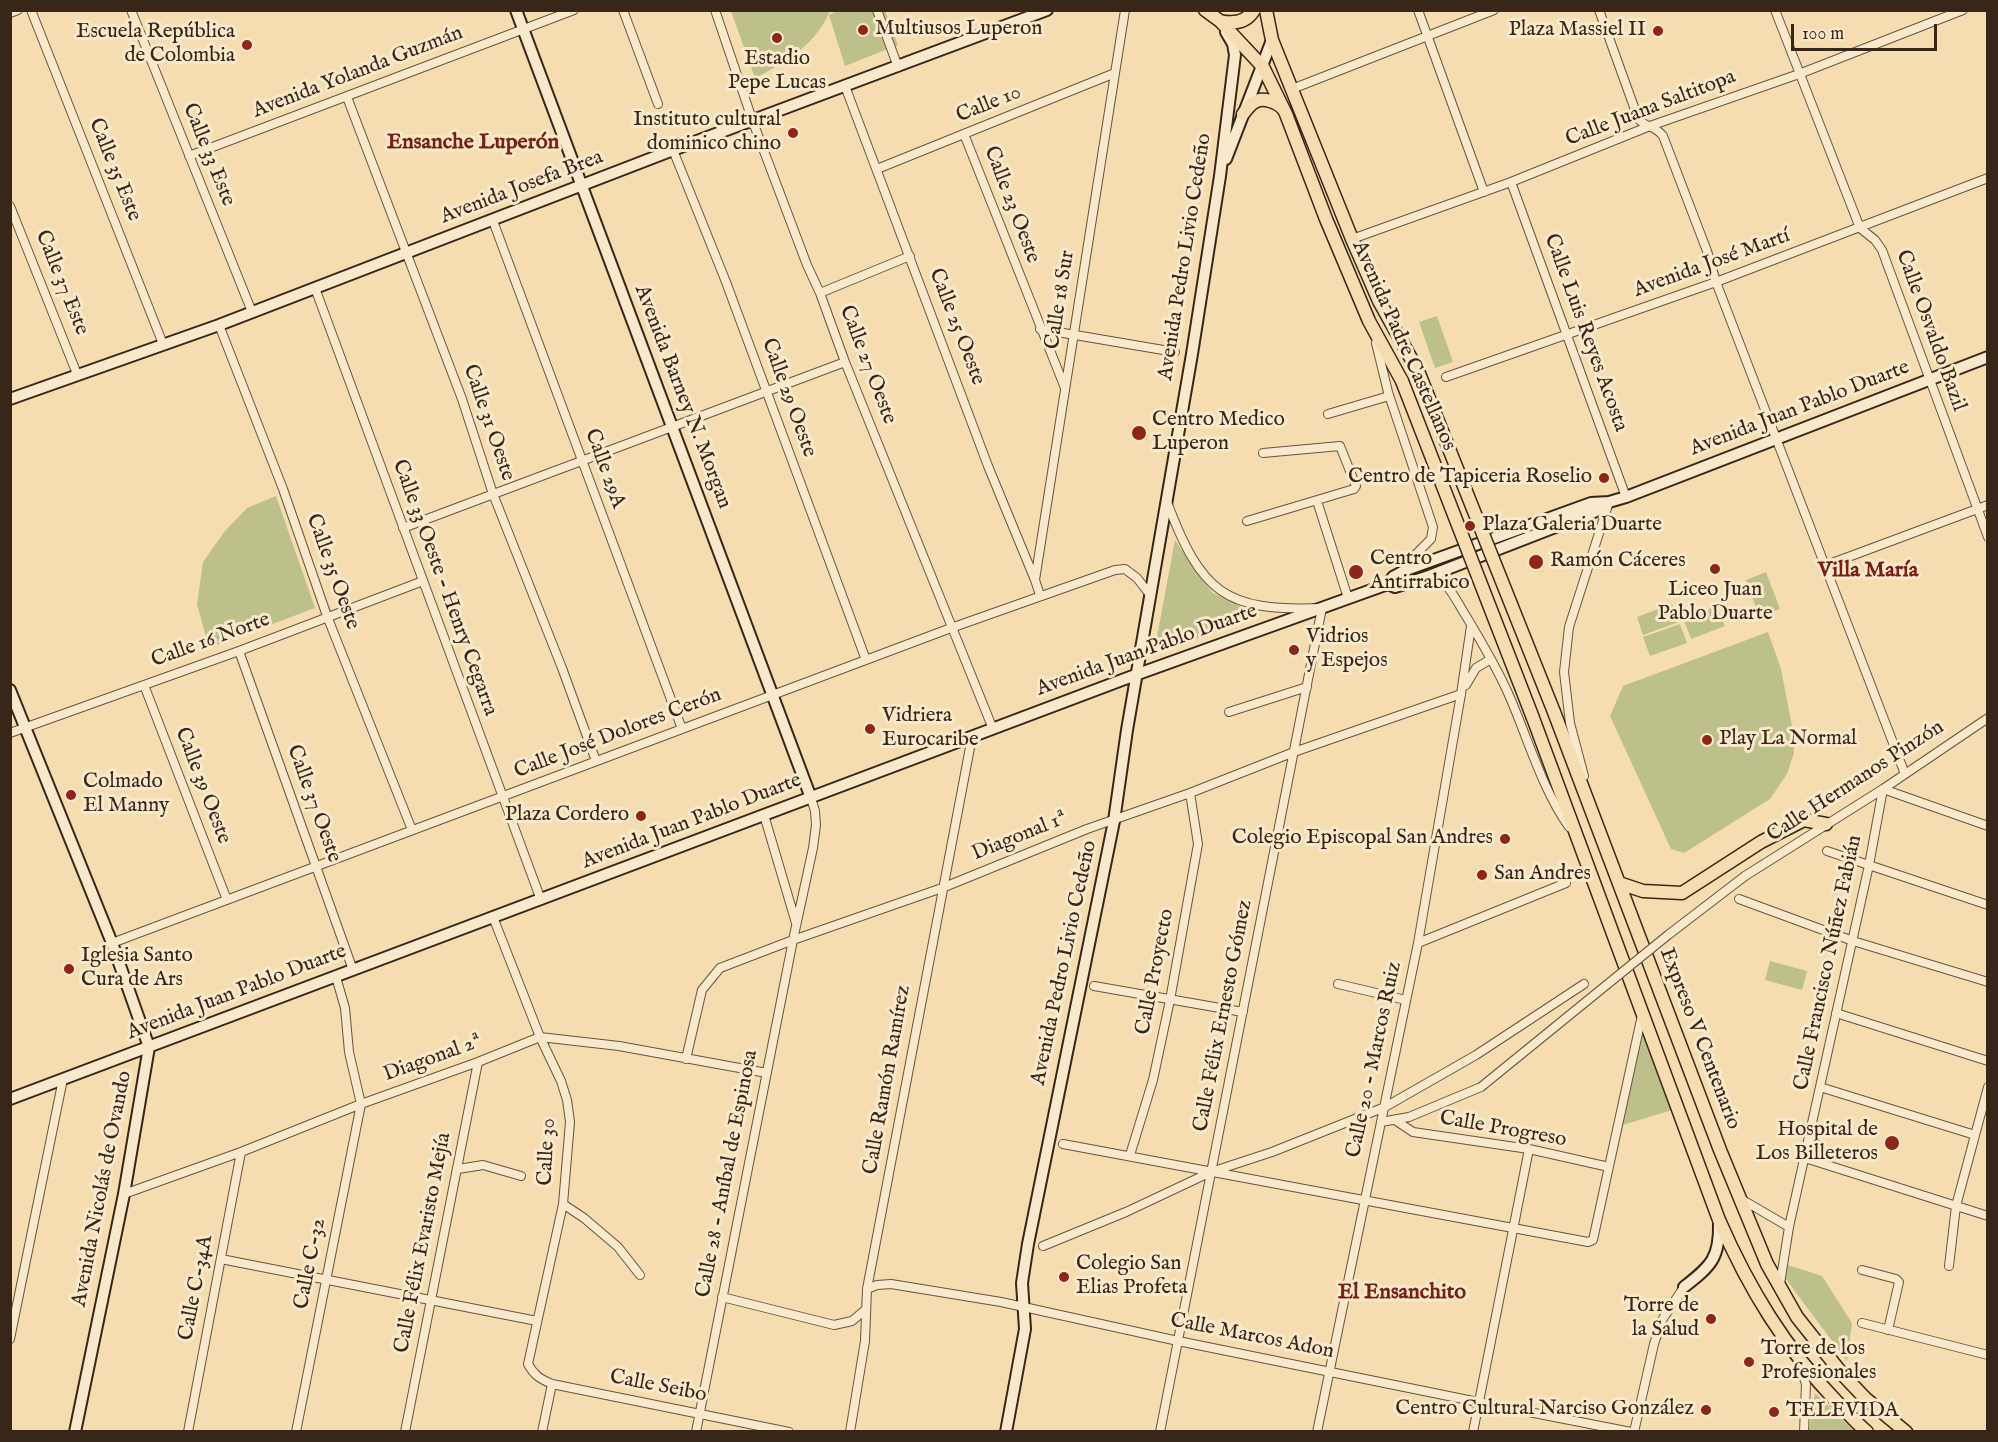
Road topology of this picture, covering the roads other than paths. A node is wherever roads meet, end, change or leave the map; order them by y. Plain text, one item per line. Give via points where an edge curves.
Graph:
1 (18, 10) edge
2 (31, 10) edge
3 (131, 10) edge
4 (516, 10) edge
5 (574, 10) edge
6 (624, 10) edge
7 (715, 10) edge
8 (877, 10) edge
9 (1047, 10) edge
10 (1125, 10) edge
11 (1204, 10) edge
12 (1254, 10) edge
13 (1266, 10) edge
14 (1418, 10) edge
15 (1494, 10) edge
16 (1599, 10) edge
17 (1775, 10) edge
18 (1963, 10) edge
19 (10, 14) edge
20 (1220, 21) junction
21 (523, 30) junction
22 (1428, 37) junction
23 (1272, 40) junction
24 (898, 67) junction
25 (1263, 67) junction
26 (1115, 73) junction
27 (1799, 74) junction
28 (845, 86) junction
29 (1292, 89) junction
30 (347, 96) junction
31 (658, 104) dead end
32 (1243, 114) junction
33 (1287, 114) junction
34 (753, 122) junction
35 (1650, 126) junction
36 (964, 134) junction
37 (673, 150) junction
38 (189, 156) junction
39 (877, 169) junction
40 (1220, 176) junction
41 (1988, 178) edge
42 (1511, 182) junction
43 (582, 187) junction
44 (1484, 192) junction
45 (10, 206) edge
46 (493, 221) junction
47 (1860, 228) junction
48 (1352, 239) junction
49 (408, 253) junction
50 (910, 256) junction
51 (1716, 282) junction
52 (315, 288) junction
53 (820, 293) junction
54 (252, 312) junction
55 (1369, 321) junction
56 (219, 325) junction
57 (1040, 329) junction
58 (1073, 335) junction
59 (1566, 336) junction
60 (163, 344) junction
61 (1175, 352) dead end
62 (1988, 357) edge
63 (845, 362) junction
64 (77, 374) junction
65 (1446, 377) dead end
66 (1930, 381) junction
67 (1065, 389) junction
68 (765, 392) junction
69 (1389, 396) junction
70 (10, 399) edge
71 (1328, 414) dead end
72 (672, 427) junction
73 (1776, 439) junction
74 (1263, 453) dead end
75 (581, 461) junction
76 (493, 494) junction
77 (1626, 497) junction
78 (1317, 501) junction
79 (1167, 502) junction
80 (1609, 502) junction
81 (1988, 505) edge
82 (1977, 509) junction
83 (1247, 521) dead end
84 (403, 528) junction
85 (1988, 537) edge
86 (1824, 566) junction
87 (1406, 570) junction
88 (1429, 576) junction
89 (1035, 580) junction
90 (423, 581) junction
91 (1388, 584) junction
92 (1040, 595) junction
93 (1151, 596) junction
94 (1348, 598) junction
95 (1322, 608) junction
96 (327, 616) junction
97 (1471, 626) junction
98 (951, 628) junction
99 (239, 651) junction
100 (1491, 659) junction
101 (866, 660) junction
102 (1138, 674) junction
103 (144, 685) junction
104 (1307, 687) junction
105 (10, 690) edge
106 (1461, 694) junction
107 (773, 695) junction
108 (1229, 712) dead end
109 (1554, 712) joint
110 (1533, 718) joint
111 (1988, 718) edge
112 (25, 727) junction
113 (682, 729) junction
114 (993, 729) junction
115 (10, 733) edge
116 (972, 737) junction
117 (1294, 752) junction
118 (596, 761) junction
119 (1905, 774) junction
120 (1883, 789) junction
121 (1190, 793) junction
122 (502, 796) junction
123 (811, 798) junction
124 (765, 815) junction
125 (1114, 821) junction
126 (1596, 824) junction
127 (1826, 824) junction
128 (1988, 826) edge
129 (412, 830) junction
130 (1578, 838) junction
131 (1827, 851) dead end
132 (1869, 865) junction
133 (317, 866) junction
134 (1566, 883) dead end
135 (1619, 883) junction
136 (942, 888) junction
137 (1739, 899) dead end
138 (227, 900) junction
139 (541, 900) junction
140 (1988, 904) edge
141 (494, 917) junction
142 (796, 924) junction
143 (793, 940) junction
144 (1852, 941) junction
145 (112, 943) junction
146 (1418, 943) junction
147 (353, 970) junction
148 (336, 977) junction
149 (1988, 982) edge
150 (1338, 984) dead end
151 (1584, 984) dead end
152 (1094, 986) dead end
153 (1170, 1000) junction
154 (1406, 1000) junction
155 (1243, 1012) junction
156 (1642, 1013) junction
157 (1836, 1013) junction
158 (540, 1037) junction
159 (149, 1047) junction
160 (686, 1059) junction
161 (1988, 1061) edge
162 (478, 1062) junction
163 (766, 1073) junction
164 (63, 1079) junction
165 (1820, 1087) junction
166 (1988, 1088) edge
167 (10, 1098) edge
168 (361, 1104) junction
169 (1385, 1107) junction
170 (1395, 1120) junction
171 (1381, 1122) junction
172 (1975, 1135) junction
173 (1063, 1143) dead end
174 (1529, 1149) junction
175 (241, 1152) junction
176 (1130, 1155) junction
177 (1805, 1158) junction
178 (1609, 1167) junction
179 (458, 1169) junction
180 (1211, 1172) junction
181 (521, 1176) dead end
182 (124, 1194) junction
183 (1740, 1198) junction
184 (1365, 1200) junction
185 (563, 1204) junction
186 (1956, 1206) junction
187 (1988, 1216) edge
188 (1719, 1220) junction
189 (1513, 1227) junction
190 (1789, 1227) junction
191 (1043, 1246) dead end
192 (221, 1259) junction
193 (1949, 1266) dead end
194 (1862, 1270) dead end
195 (640, 1275) dead end
196 (326, 1279) junction
197 (1779, 1286) junction
198 (1684, 1287) joint
199 (867, 1289) junction
200 (722, 1297) junction
201 (431, 1300) junction
202 (1025, 1308) junction
203 (866, 1310) junction
204 (537, 1321) junction
205 (1862, 1323) dead end
206 (1888, 1330) junction
207 (10, 1339) edge
208 (1178, 1341) junction
209 (1988, 1355) edge
210 (1797, 1357) junction
211 (528, 1364) joint
212 (1329, 1371) junction
213 (552, 1384) junction
214 (1478, 1402) junction
215 (699, 1413) junction
216 (75, 1431) edge
217 (188, 1431) edge
218 (296, 1431) edge
219 (405, 1431) edge
220 (542, 1431) edge
221 (696, 1431) edge
222 (789, 1431) edge
223 (850, 1431) edge
224 (1006, 1431) edge
225 (1160, 1431) edge
226 (1317, 1431) edge
227 (1473, 1431) edge
228 (1632, 1431) edge
229 (1804, 1431) edge
230 (1867, 1431) edge
231 (1906, 1431) edge

1 - 19 street
2 - 60 street, Calle 35 Este
3 - 38 street, Calle 33 Este
4 - 21 main road, Avenida Barney N. Morgan
5 - 21 street, Avenida Yolanda Guzmán
6 - 31 street
7 - 34 street, Calle 27 Oeste
8 - 24 street
9 - 24 main road, Avenida Josefa Brea
10 - 26 street, Calle 18 Sur
11 - 20 main road, Avenida Padre Castellanos
12 - 20 main road via 1233,24
13 - 23 main road, Avenida Padre Castellanos
14 - 22 street
15 - 22 street
16 - 35 street via 1638,118
17 - 27 street, Calle Osvaldo Bazil
18 - 27 street, Calle Juana Saltitopa
20 - 25 main road, Avenida Padre Castellanos
20 - 40 main road, Avenida Pedro Livio Cedeño via 1235,55
21 - 30 street, Avenida Yolanda Guzmán
21 - 43 main road, Avenida Barney N. Morgan
22 - 29 street
22 - 44 street
23 - 25 main road
23 - 29 main road, Avenida Padre Castellanos
24 - 28 main road, Avenida Josefa Brea
25 - 32 main road
25 - 33 main road, Avenida Padre Castellanos
26 - 36 street, Calle 10
26 - 58 street, Calle 18 Sur
27 - 35 street, Calle Juana Saltitopa
27 - 47 street, Calle Osvaldo Bazil
28 - 34 main road, Avenida Josefa Brea
28 - 39 street, Calle 25 Oeste
29 - 48 main road, Avenida Padre Castellanos
30 - 38 street, Avenida Yolanda Guzmán
30 - 49 street, Calle 31 Oeste
32 - 33 main road via 1260,100 1277,103
32 - 40 main road
33 - 55 main road, Avenida Padre Castellanos
34 - 37 main road, Avenida Josefa Brea
34 - 53 street, Calle 27 Oeste
35 - 42 street, Calle Juana Saltitopa
35 - 51 street via 1663,136
36 - 39 street, Calle 10
36 - 57 street, Calle 23 Oeste
37 - 43 main road, Avenida Josefa Brea
37 - 68 street, Calle 29 Oeste
38 - 54 street, Calle 33 Este
39 - 50 street, Calle 25 Oeste
40 - 79 main road, Avenida Pedro Livio Cedeño
41 - 47 street, Avenida José Martí
42 - 44 street, Calle Juana Saltitopa
42 - 59 street, Calle Luis Reyes Acosta
43 - 46 main road, Avenida Josefa Brea
43 - 72 main road, Avenida Barney N. Morgan
44 - 48 street, Calle Juana Saltitopa
45 - 64 street, Calle 37 Este
46 - 49 main road, Avenida Josefa Brea
46 - 75 street, Calle 29A
47 - 51 street, Avenida José Martí
47 - 66 street, Calle Osvaldo Bazil via 1882,250
48 - 109 main road, Avenida Padre Castellanos, bridge via 1379,301 1418,371
49 - 52 main road, Avenida Josefa Brea
49 - 76 street, Calle 31 Oeste
50 - 53 street
50 - 89 street, Calle 25 Oeste
51 - 59 street, Avenida José Martí
51 - 73 street
52 - 54 main road, Avenida Josefa Brea
52 - 84 street, Calle 33 Oeste - Henry Cegarra
53 - 63 street, Calle 27 Oeste
54 - 56 main road, Avenida Josefa Brea
55 - 69 street
55 - 110 main road, Avenida Padre Castellanos, bridge via 1402,381
56 - 60 main road, Avenida Josefa Brea
56 - 96 street, Calle 35 Oeste
57 - 58 street
57 - 67 street, Calle 23 Oeste
58 - 61 street
58 - 67 street, Calle 18 Sur
59 - 65 street, Avenida José Martí
59 - 77 street, Calle Luis Reyes Acosta
60 - 64 main road, Avenida Josefa Brea
62 - 66 main road, Avenida Juan Pablo Duarte
63 - 68 street
63 - 98 street, Calle 27 Oeste
64 - 70 main road, Avenida Josefa Brea
66 - 73 main road, Avenida Juan Pablo Duarte
66 - 82 street, Calle Osvaldo Bazil
67 - 89 street, Calle 18 Sur
68 - 72 street
68 - 101 street, Calle 29 Oeste
69 - 71 street
69 - 87 street via 1433,527 1431,539 1413,556
72 - 75 street
72 - 107 main road, Avenida Barney N. Morgan
73 - 77 main road, Avenida Juan Pablo Duarte
73 - 86 street
74 - 78 street via 1342,447 1355,487
75 - 76 street
75 - 113 street, Calle 29A
76 - 84 street
76 - 118 street, Calle 31 Oeste
77 - 80 main road, Avenida Juan Pablo Duarte
78 - 83 street
78 - 94 street
79 - 93 main road, Avenida Pedro Livio Cedeño
79 - 95 street via 1186,548 1216,588 1249,604 1284,610
80 - 87 main road, Avenida Juan Pablo Duarte via 1591,503
80 - 88 main road, Avenida Juan Pablo Duarte via 1594,512
80 - 126 street, Expreso V Centenario via 1569,627 1564,672 1570,723
81 - 82 street
82 - 85 street, Calle Osvaldo Bazil
82 - 86 street
84 - 90 street, Calle 33 Oeste - Henry Cegarra
86 - 119 street
87 - 91 main road, Avenida Juan Pablo Duarte
88 - 91 main road, Avenida Juan Pablo Duarte via 1395,587
88 - 97 street, Expreso V Centenario via 1445,583
89 - 92 street, Calle 18 Sur
90 - 96 street, Calle 16 Norte
90 - 122 street, Calle 33 Oeste - Henry Cegarra
91 - 94 main road, Avenida Juan Pablo Duarte
92 - 93 street, Calle José Dolores Cerón via 1125,569
92 - 98 street, Calle José Dolores Cerón
93 - 102 main road, Avenida Pedro Livio Cedeño
94 - 95 main road, Avenida Juan Pablo Duarte
95 - 102 main road, Avenida Juan Pablo Duarte
95 - 104 street, Calle Félix Ernesto Gómez
96 - 99 street, Calle 16 Norte
96 - 129 street, Calle 35 Oeste
97 - 100 street, Expreso V Centenario
97 - 106 street, Calle 20 - Marcos Ruiz
98 - 101 street, Calle José Dolores Cerón
98 - 114 street, Calle 27 Oeste
99 - 103 street, Calle 16 Norte
99 - 133 street, Calle 37 Oeste
100 - 106 street via 1476,669
100 - 130 street, Expreso V Centenario via 1560,814
101 - 107 street, Calle José Dolores Cerón
102 - 114 main road, Avenida Juan Pablo Duarte
102 - 125 main road, Avenida Pedro Livio Cedeño
103 - 112 street, Calle 16 Norte
103 - 138 street, Calle 39 Oeste
104 - 108 street
104 - 117 street, Calle Félix Ernesto Gómez
105 - 112 main road, Avenida Nicolás de Ovando
106 - 117 street, Diagonal 1ª
106 - 146 street, Calle 20 - Marcos Ruiz
107 - 113 street, Calle José Dolores Cerón
107 - 123 main road, Avenida Barney N. Morgan
109 - 126 main road, Expreso V Centenario
110 - 130 main road, Expreso V Centenario
111 - 119 street, Calle Hermanos Pinzón
112 - 115 street, Calle 16 Norte
112 - 145 main road, Avenida Nicolás de Ovando
113 - 118 street, Calle José Dolores Cerón
114 - 116 main road, Avenida Juan Pablo Duarte
116 - 123 main road, Avenida Juan Pablo Duarte
116 - 136 street, Calle Ramón Ramírez
117 - 121 street, Diagonal 1ª
117 - 155 street, Calle Félix Ernesto Gómez
118 - 122 street, Calle José Dolores Cerón
119 - 120 street, Calle Hermanos Pinzón
120 - 127 street, Calle Hermanos Pinzón
120 - 128 street
120 - 132 street, Calle Francisco Núñez Fabián
121 - 125 street, Diagonal 1ª
121 - 153 street, Calle Proyecto via 1198,844
122 - 129 street, Calle José Dolores Cerón
122 - 139 street, Calle 33 Oeste - Henry Cegarra
123 - 124 main road, Avenida Juan Pablo Duarte
123 - 142 street, Calle 28 - Aníbal de Espinosa via 816,825
124 - 139 main road, Avenida Juan Pablo Duarte
124 - 142 street, Calle 28 - Aníbal de Espinosa
125 - 136 street, Diagonal 1ª
125 - 202 main road, Avenida Pedro Livio Cedeño via 1028,1244 1022,1283
126 - 135 main road, Expreso V Centenario
127 - 135 main road via 1804,820 1761,842 1682,893 1643,891
127 - 170 street, Calle Hermanos Pinzón, bridge via 1745,876 1481,1086
129 - 133 street, Calle José Dolores Cerón
130 - 156 main road, Expreso V Centenario
131 - 132 street
132 - 140 street
132 - 144 street, Calle Francisco Núñez Fabián
133 - 138 street, Calle José Dolores Cerón
133 - 147 street, Calle 37 Oeste
134 - 146 street
135 - 183 main road, Expreso V Centenario
136 - 143 street, Diagonal 1ª
136 - 199 street, Calle Ramón Ramírez
137 - 144 street
138 - 145 street, Calle José Dolores Cerón
139 - 141 main road, Avenida Juan Pablo Duarte
141 - 147 main road, Avenida Juan Pablo Duarte
141 - 158 street, Calle 30
142 - 143 street, Calle 28 - Aníbal de Espinosa
143 - 160 street, Diagonal 1ª via 720,969 710,978 702,990
143 - 163 street, Calle 28 - Aníbal de Espinosa
144 - 149 street
144 - 157 street, Calle Francisco Núñez Fabián
145 - 159 main road, Avenida Nicolás de Ovando
146 - 154 street, Calle 20 - Marcos Ruiz
147 - 148 main road, Avenida Juan Pablo Duarte
148 - 159 main road, Avenida Juan Pablo Duarte
148 - 168 street
150 - 154 street
151 - 169 street via 1476,1055
152 - 153 street
153 - 155 street
153 - 176 street, Calle Proyecto via 1153,1080
154 - 169 street, Calle 20 - Marcos Ruiz
155 - 180 street, Calle Félix Ernesto Gómez
156 - 178 street
156 - 188 main road, Expreso V Centenario
157 - 161 street
157 - 165 street, Calle Francisco Núñez Fabián
158 - 160 street, Diagonal 2ª
158 - 162 street, Diagonal 2ª
158 - 185 street, Calle 30 via 561,1081 570,1122
159 - 164 main road, Avenida Juan Pablo Duarte
159 - 182 main road, Avenida Nicolás de Ovando
160 - 163 street, Diagonal 2ª
162 - 168 street, Diagonal 2ª
162 - 179 street, Calle Félix Evaristo Mejía
163 - 200 street, Calle 28 - Aníbal de Espinosa
164 - 167 main road, Avenida Juan Pablo Duarte
164 - 207 street
165 - 172 street
165 - 177 street, Calle Francisco Núñez Fabián
166 - 172 street
168 - 175 street, Diagonal 2ª
168 - 196 street, Calle C-32
169 - 171 street, Calle 20 - Marcos Ruiz
169 - 180 street
170 - 171 street
170 - 174 street, Calle Progreso via 1413,1132
171 - 184 street, Calle 20 - Marcos Ruiz
172 - 186 street
173 - 176 street
174 - 178 street, Calle Progreso
174 - 189 street
175 - 182 street, Diagonal 2ª
175 - 192 street, Calle C-34A
176 - 180 street
177 - 186 street
177 - 190 street, Calle Francisco Núñez Fabián
178 - 189 street via 1593,1240
179 - 181 street via 483,1165
179 - 201 street, Calle Félix Evaristo Mejía
180 - 184 street
180 - 191 street
180 - 208 street, Calle Félix Ernesto Gómez
182 - 216 main road, Avenida Nicolás de Ovando
183 - 190 street
183 - 197 main road, Expreso V Centenario
184 - 189 street
184 - 212 street, Calle 20 - Marcos Ruiz
185 - 195 street via 618,1247
185 - 204 street, Calle 30
186 - 187 street
186 - 193 street
188 - 198 main road via 1720,1245 1713,1260
188 - 210 main road, Expreso V Centenario via 1738,1263
189 - 214 street
190 - 197 street, Calle Francisco Núñez Fabián
192 - 196 street
192 - 217 street, Calle C-34A
194 - 206 street via 1899,1282
196 - 201 street
196 - 218 street, Calle C-32
197 - 231 main road, Expreso V Centenario via 1797,1317 1843,1375
198 - 228 street via 1662,1320
199 - 202 street, Calle Marcos Adon via 891,1284
199 - 203 street, Calle Ramón Ramírez
200 - 203 street via 834,1325 852,1321
200 - 215 street, Calle 28 - Aníbal de Espinosa
201 - 204 street
201 - 219 street, Calle Félix Evaristo Mejía
202 - 208 street, Calle Marcos Adon
202 - 224 main road, Avenida Pedro Livio Cedeño via 1025,1329
203 - 223 street, Calle Ramón Ramírez via 865,1341
204 - 211 street, Calle 30
205 - 206 street
206 - 209 street
208 - 212 street, Calle Marcos Adon
208 - 225 street, Calle Félix Ernesto Gómez
210 - 229 street via 1806,1384
210 - 230 main road, Expreso V Centenario
211 - 213 street, Calle Seibo via 540,1379
212 - 214 street, Calle Marcos Adon
212 - 226 street, Calle 20 - Marcos Ruiz
213 - 215 street, Calle Seibo
213 - 220 street
214 - 227 street
214 - 228 street, Calle Marcos Adon
215 - 221 street, Calle 28 - Aníbal de Espinosa
215 - 222 street, Calle Seibo

